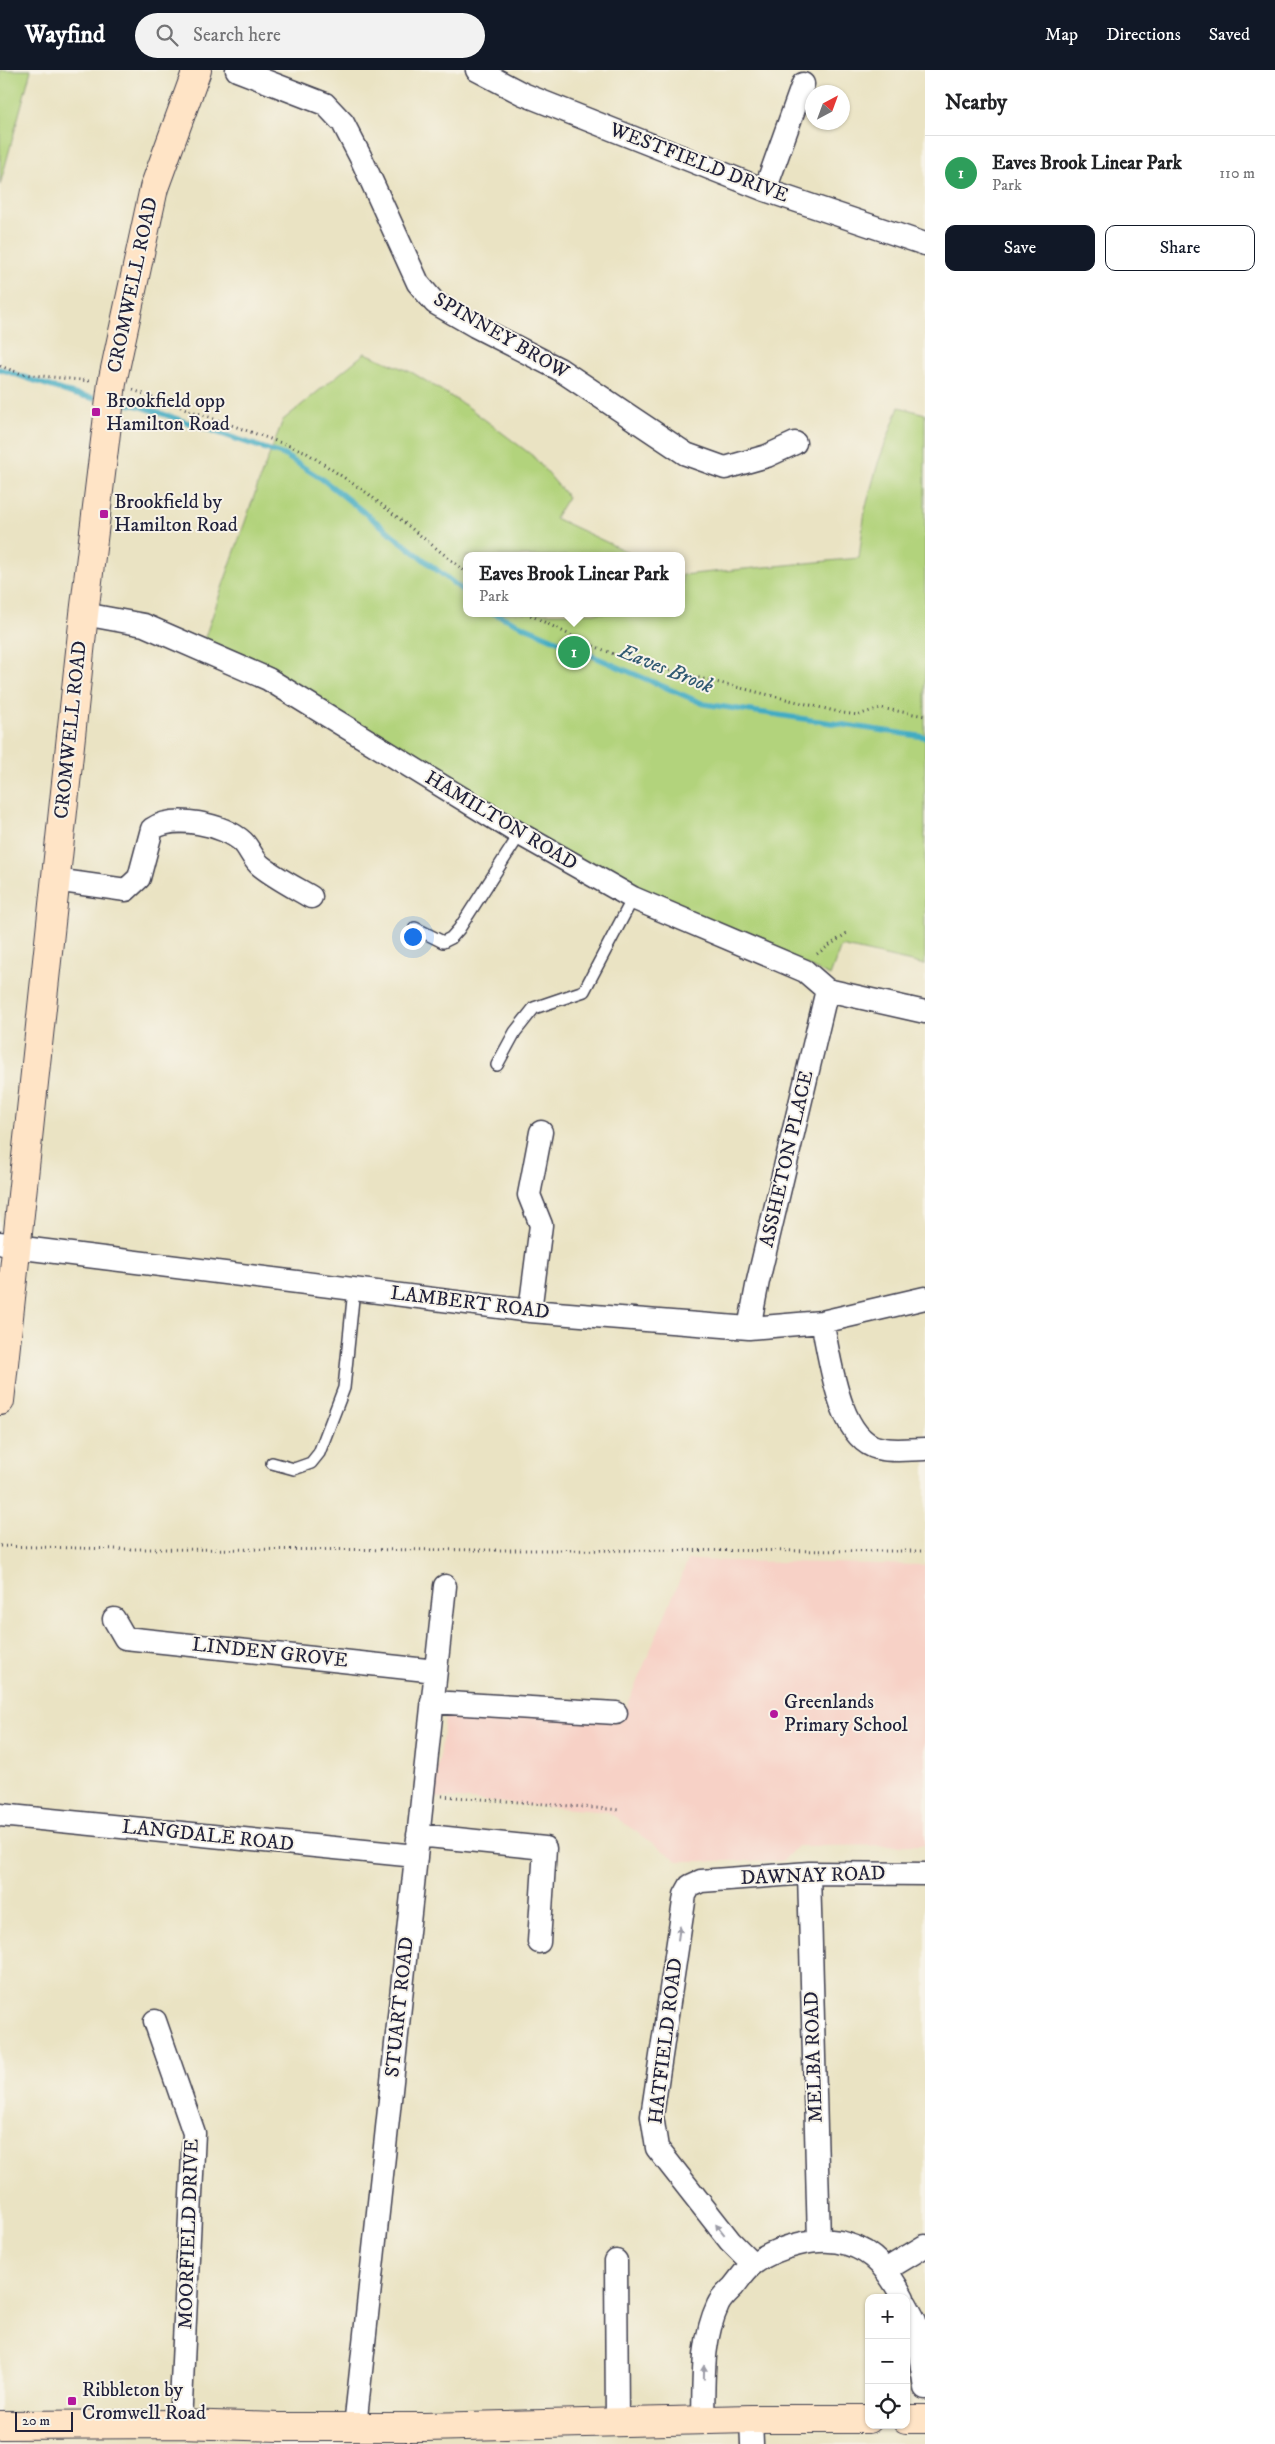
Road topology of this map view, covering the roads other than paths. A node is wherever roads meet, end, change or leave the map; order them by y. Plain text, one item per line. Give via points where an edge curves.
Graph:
1 (196, 70) edge
2 (238, 70) edge
3 (477, 70) edge
4 (802, 84) dead end
5 (765, 190) junction
6 (925, 244) edge
7 (795, 443) dead end
8 (84, 614) junction
9 (520, 834) junction
10 (55, 880) junction
11 (311, 897) dead end
12 (633, 898) junction
13 (415, 928) dead end
14 (827, 990) junction
15 (925, 1012) edge
16 (497, 1065) dead end
17 (541, 1132) dead end
18 (7, 1245) edge
19 (354, 1289) junction
20 (925, 1298) edge
21 (530, 1311) junction
22 (822, 1322) junction
23 (749, 1328) junction
24 (0, 1401) edge
25 (925, 1449) edge
26 (272, 1463) dead end
27 (445, 1586) dead end
28 (114, 1619) dead end
29 (436, 1670) junction
30 (432, 1702) junction
31 (616, 1713) dead end
32 (0, 1815) edge
33 (417, 1846) junction
34 (809, 1873) junction
35 (925, 1874) edge
36 (701, 1881) joint
37 (539, 1942) dead end
38 (155, 2021) dead end
39 (819, 2240) junction
40 (925, 2246) edge
41 (616, 2261) dead end
42 (753, 2264) junction
43 (887, 2269) junction
44 (901, 2294) edge
45 (910, 2312) edge
46 (925, 2388) edge
47 (865, 2419) edge
48 (910, 2419) edge
49 (925, 2419) edge
50 (703, 2421) junction
51 (180, 2424) junction
52 (616, 2424) junction
53 (0, 2425) edge
54 (355, 2427) junction
55 (752, 2432) edge
56 (279, 2436) edge

1 - 8 street, CROMWELL ROAD via 154,188 112,383
2 - 7 street, SPINNEY BROW via 325,104 343,123 418,283 435,303 559,369 686,454 725,468 767,456
3 - 5 street, WESTFIELD DRIVE via 522,94
4 - 5 street
5 - 6 street, WESTFIELD DRIVE
8 - 9 street, HAMILTON ROAD via 144,625 268,680
8 - 10 street, CROMWELL ROAD
9 - 12 street, HAMILTON ROAD
9 - 13 lane via 451,938 443,942
10 - 11 street via 126,890 139,878 152,829 171,821 187,822 231,834 242,841 258,864
10 - 18 street, CROMWELL ROAD
12 - 14 street, HAMILTON ROAD via 805,971
12 - 16 lane via 584,991 534,1008 515,1032
14 - 15 street, HAMILTON ROAD
14 - 23 street, ASSHETON PLACE
17 - 21 street via 530,1195 541,1225
18 - 19 street, LAMBERT ROAD
18 - 24 street, CROMWELL ROAD
19 - 21 street, LAMBERT ROAD
19 - 26 lane via 344,1388 319,1453 311,1463 294,1469
20 - 22 street, LAMBERT ROAD
21 - 23 street, LAMBERT ROAD
22 - 23 street, LAMBERT ROAD
22 - 25 street via 844,1416 858,1435 877,1448
27 - 29 street, STUART ROAD
28 - 29 street, LINDEN GROVE via 125,1638
29 - 30 street, STUART ROAD
30 - 31 street
30 - 33 street, STUART ROAD
32 - 33 street, LANGDALE ROAD
33 - 37 street, LANGDALE ROAD via 544,1848
33 - 54 street, STUART ROAD
34 - 35 street, DAWNAY ROAD
34 - 36 street, DAWNAY ROAD
34 - 39 street, MELBA ROAD
42 -> 36 street, HATFIELD ROAD via 730,2241 656,2148 652,2116 684,1894 690,1886
38 - 51 street, MOORFIELD DRIVE via 194,2132
39 - 42 street via 791,2246
39 - 43 street via 847,2244 870,2255
40 - 43 street
41 - 52 street
50 -> 42 street via 704,2361 710,2324 719,2302
43 - 44 street
45 - 46 street via 915,2321
47 - 55 street
48 - 49 street
50 - 52 street
50 - 55 street
51 - 53 street
51 - 56 street
52 - 54 street
54 - 56 street

